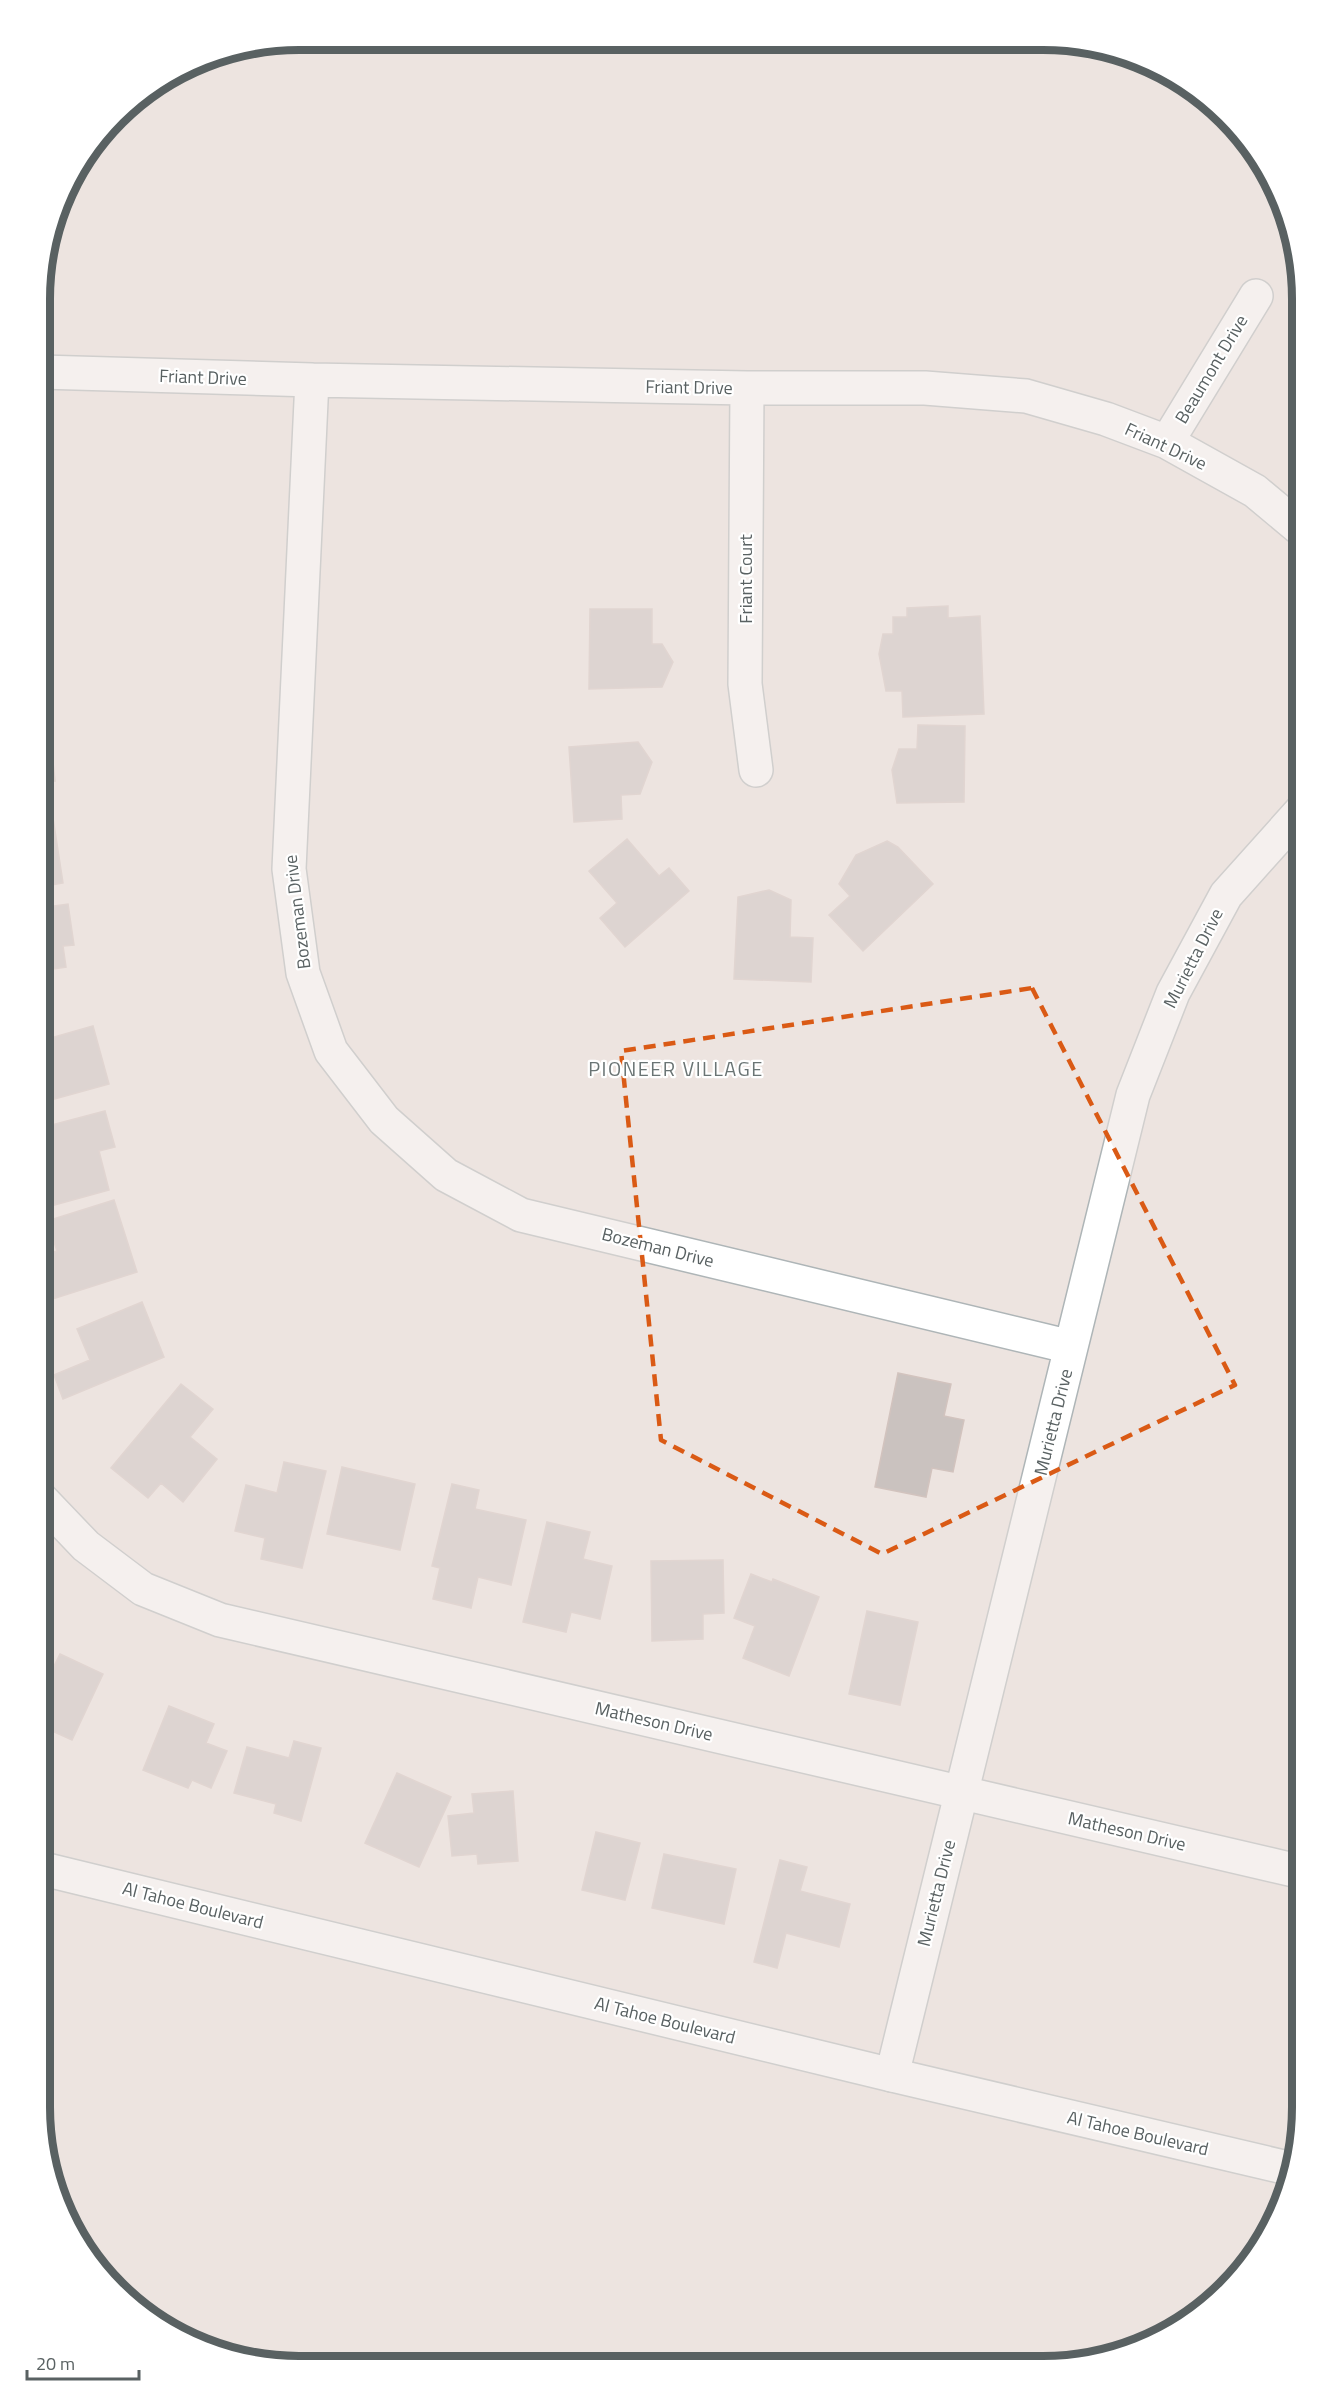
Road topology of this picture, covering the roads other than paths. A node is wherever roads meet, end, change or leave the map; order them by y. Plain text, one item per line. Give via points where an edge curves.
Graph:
1 (1256, 296) dead end
2 (50, 372) edge
3 (312, 380) junction
4 (747, 388) junction
5 (1167, 442) junction
6 (1292, 522) edge
7 (756, 770) dead end
8 (1292, 821) edge
9 (1071, 1347) junction
10 (50, 1508) edge
11 (961, 1792) junction
12 (1292, 1870) edge
13 (50, 1871) edge
14 (892, 2075) junction
15 (1285, 2167) edge

1 - 5 street, Beaumont Drive
2 - 3 street, Friant Drive
3 - 4 street, Friant Drive
3 - 9 street, Bozeman Drive via 289,869 303,973 331,1051 384,1120 446,1174 521,1215
4 - 5 street, Friant Drive via 924,388 1026,396
4 - 7 street, Friant Court via 745,684
5 - 6 street, Friant Drive via 1255,491
8 - 9 street, Murietta Drive via 1226,895 1173,993 1132,1095
9 - 11 street, Murietta Drive
10 - 11 street, Matheson Drive via 86,1546 143,1589 220,1620
11 - 12 street, Matheson Drive
11 - 14 street, Murietta Drive
13 - 14 street, Al Tahoe Boulevard
14 - 15 street, Al Tahoe Boulevard

